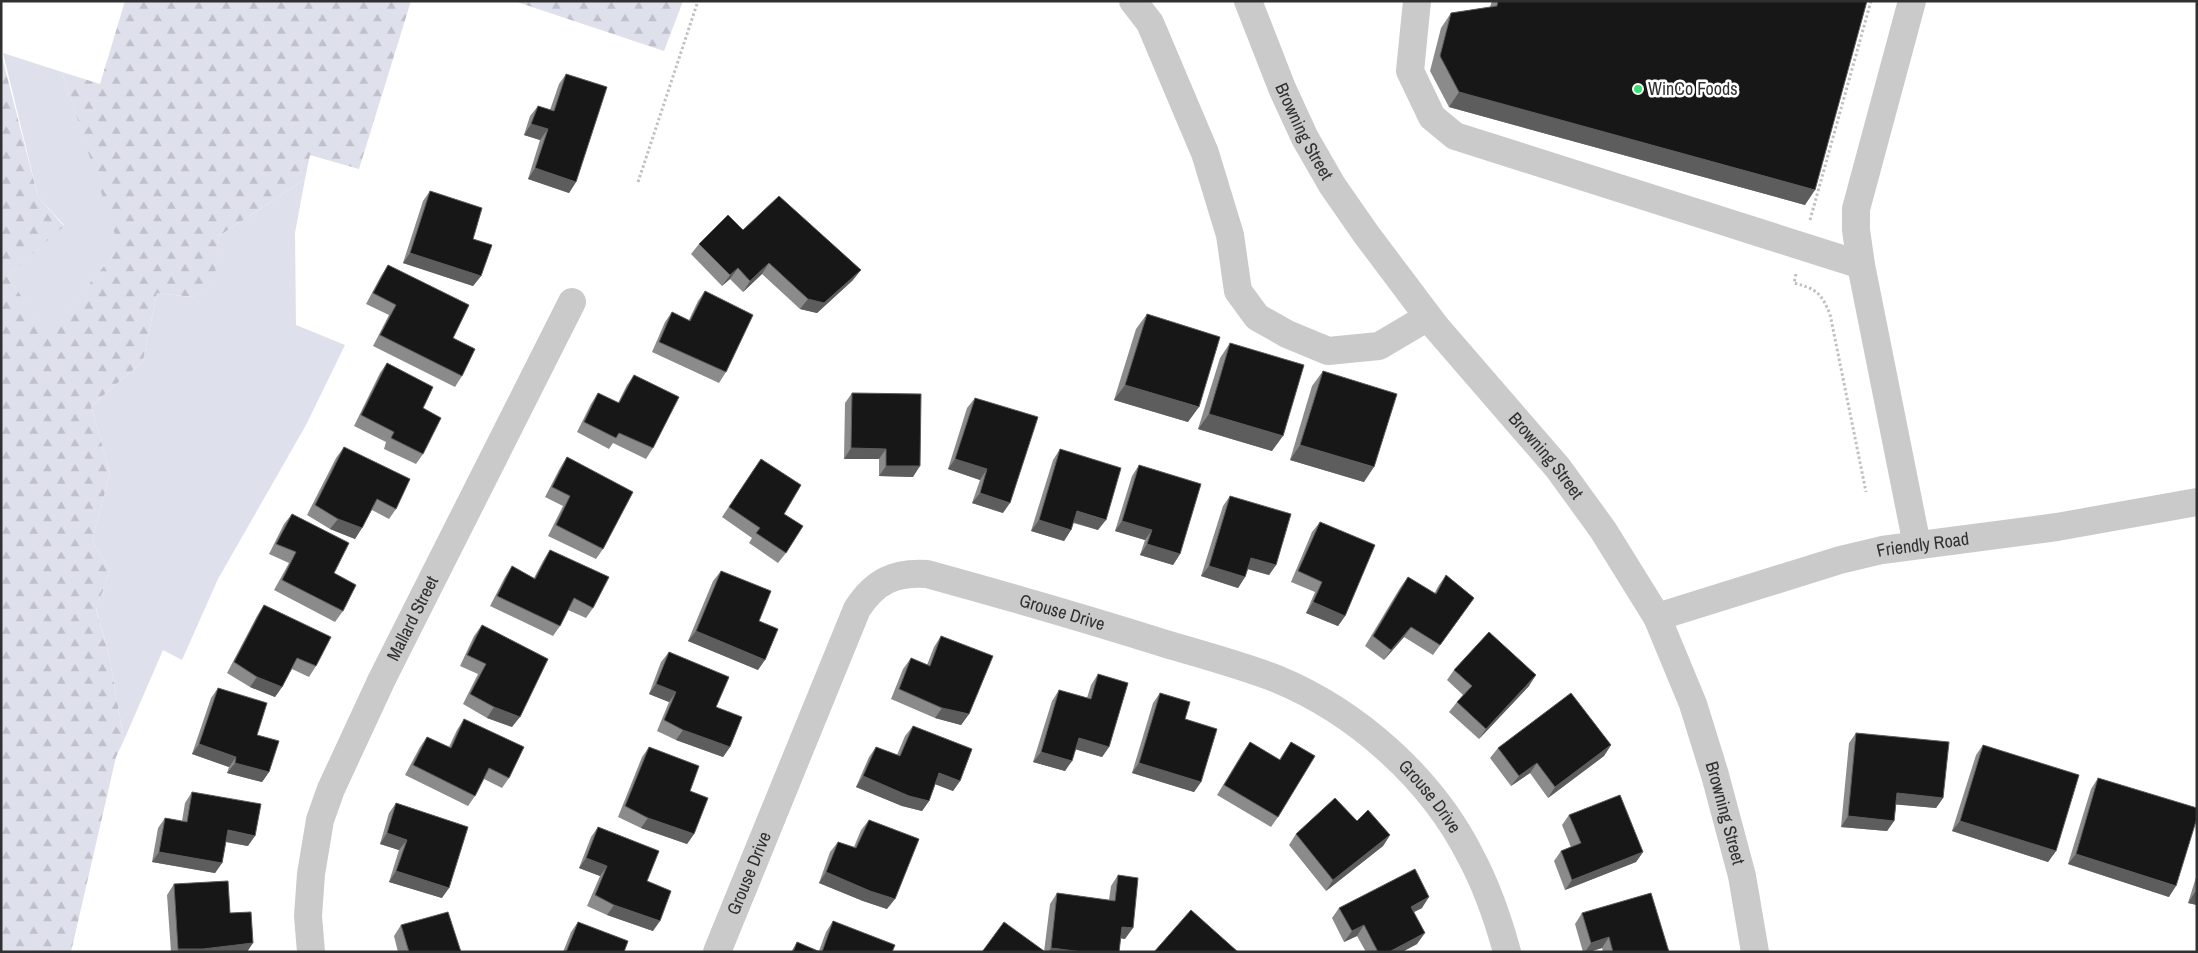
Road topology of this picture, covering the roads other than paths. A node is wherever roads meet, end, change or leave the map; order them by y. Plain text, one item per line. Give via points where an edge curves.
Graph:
1 (1133, 1) edge
2 (1248, 1) edge
3 (1417, 1) edge
4 (1912, 1) edge
5 (1861, 265) junction
6 (572, 302) dead end
7 (1428, 317) junction
8 (2197, 502) edge
9 (1917, 545) junction
10 (1656, 617) junction
11 (311, 952) edge
12 (717, 952) edge
13 (1507, 952) edge
14 (1755, 952) edge

1 - 7 street via 1150,23 1205,153 1230,235 1238,291 1257,317 1328,351 1379,346
2 - 7 street, Browning Street via 1305,138 1366,234
3 - 5 street via 1410,71 1432,117 1455,136
4 - 5 street via 1856,208
5 - 9 street
6 - 11 street, Mallard Street via 382,679 331,789 320,820 311,874 308,916
7 - 10 street, Browning Street via 1558,468 1603,530
8 - 9 street, Friendly Road via 2057,527
9 - 10 street, Friendly Road via 1840,560
10 - 14 street, Browning Street via 1693,704 1715,775 1742,876
12 - 13 street, Grouse Drive via 857,609 875,587 898,575 912,573 927,574 1100,623 1277,679 1332,708 1392,754 1441,809 1474,863

